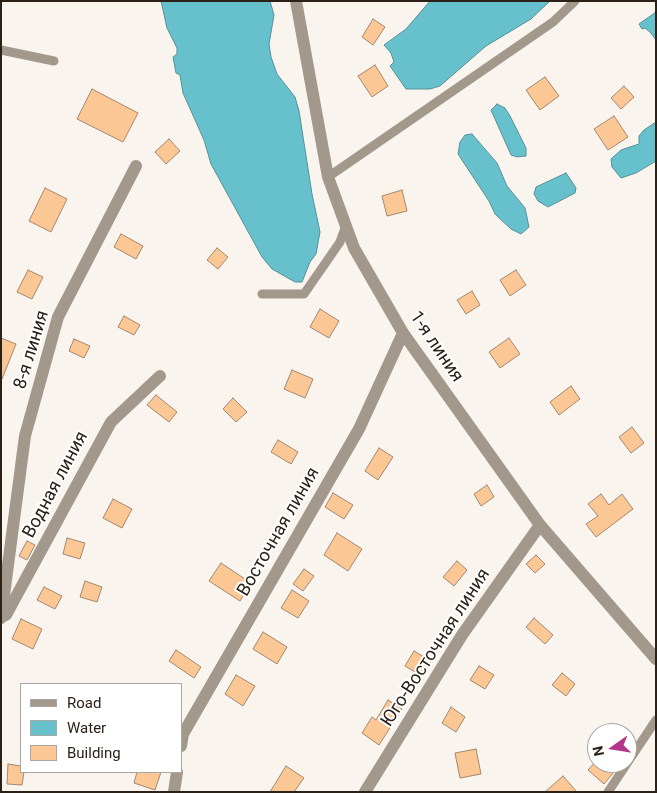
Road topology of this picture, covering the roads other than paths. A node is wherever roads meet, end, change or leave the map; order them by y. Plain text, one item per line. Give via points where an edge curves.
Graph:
1 (296, 1) edge
2 (575, 1) edge
3 (1, 50) edge
4 (54, 61) dead end
5 (136, 166) dead end
6 (328, 176) junction
7 (346, 225) junction
8 (262, 294) dead end
9 (402, 333) junction
10 (160, 376) dead end
11 (540, 526) junction
12 (1, 618) edge
13 (1, 624) edge
14 (656, 659) edge
15 (656, 720) edge
16 (182, 740) edge
17 (177, 773) edge
18 (174, 792) edge
19 (365, 792) edge
20 (608, 792) edge

1 - 6 street, 1-я линия
2 - 6 lane via 553,22
3 - 4 lane
5 - 12 street, 8-я линия via 58,317 25,436
6 - 7 street, 1-я линия
7 - 8 lane via 340,242 304,294
7 - 9 street, 1-я линия via 354,248
9 - 11 street, 1-я линия
9 - 16 street, Восточная линия via 359,429
10 - 13 street, Водная линия via 111,422
11 - 14 street, 1-я линия
11 - 19 street, Юго-Восточная линия via 462,635
15 - 20 lane
17 - 18 street

